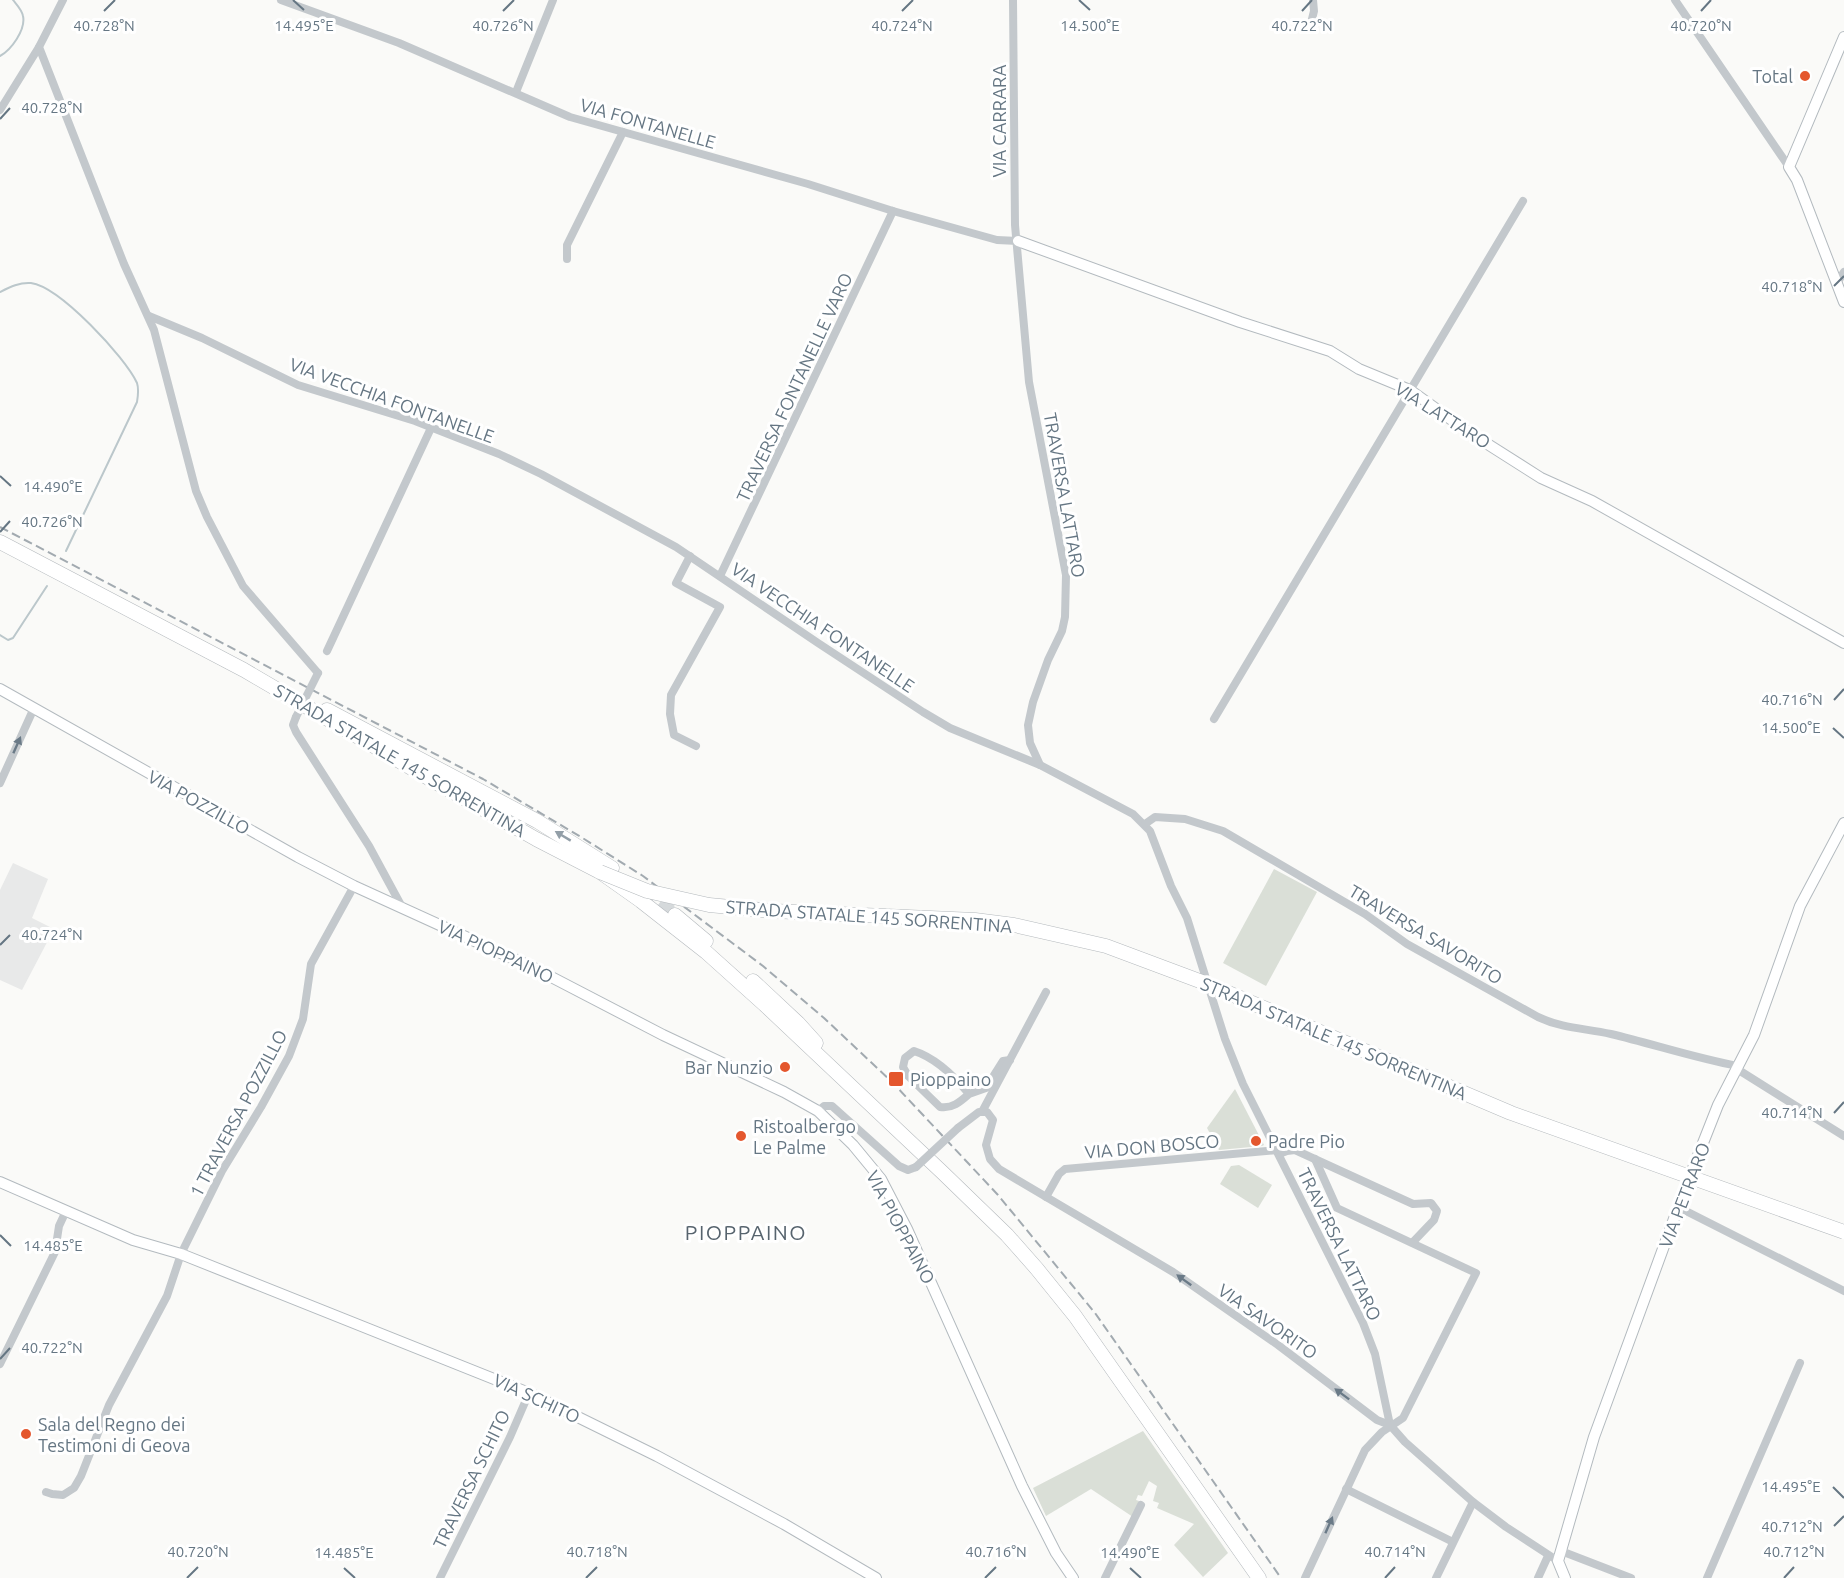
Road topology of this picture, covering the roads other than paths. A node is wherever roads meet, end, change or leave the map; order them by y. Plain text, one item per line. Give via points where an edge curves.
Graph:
1 (63, 0) edge
2 (281, 0) edge
3 (553, 0) edge
4 (1013, 0) edge
5 (1313, 0) edge
6 (1675, 0) edge
7 (1311, 23) dead end
8 (1844, 37) edge
9 (39, 47) junction
10 (516, 92) junction
11 (0, 110) edge
12 (623, 132) junction
13 (1789, 167) junction
14 (1523, 201) dead end
15 (893, 211) junction
16 (1018, 242) junction
17 (567, 259) dead end
18 (1844, 272) edge
19 (1837, 283) junction
20 (1844, 302) edge
21 (148, 316) junction
22 (1410, 390) junction
23 (431, 428) junction
24 (0, 542) edge
25 (690, 556) junction
26 (720, 576) junction
27 (1844, 644) edge
28 (327, 651) dead end
29 (275, 688) junction
30 (0, 689) edge
31 (34, 708) junction
32 (1214, 719) dead end
33 (696, 746) dead end
34 (1040, 765) junction
35 (0, 783) edge
36 (1844, 823) edge
37 (1145, 824) junction
38 (606, 870) junction
39 (354, 886) junction
40 (402, 907) junction
41 (675, 915) tunnel mouth
42 (1046, 992) dead end
43 (1010, 1060) junction
44 (1737, 1068) junction
45 (969, 1094) junction
46 (860, 1095) junction
47 (983, 1110) junction
48 (818, 1112) junction
49 (1844, 1136) edge
50 (1278, 1152) junction
51 (1315, 1159) junction
52 (0, 1182) edge
53 (1046, 1197) junction
54 (1678, 1207) junction
55 (66, 1211) junction
56 (1844, 1232) edge
57 (1413, 1242) junction
58 (181, 1254) junction
59 (1844, 1292) edge
60 (1800, 1363) dead end
61 (0, 1364) edge
62 (529, 1393) junction
63 (1390, 1425) junction
64 (1346, 1489) junction
65 (46, 1492) dead end
66 (1473, 1502) junction
67 (1141, 1505) dead end
68 (1453, 1542) junction
69 (1555, 1556) junction
70 (440, 1578) edge
71 (876, 1578) edge
72 (1073, 1578) edge
73 (1105, 1578) edge
74 (1259, 1578) edge
75 (1305, 1578) edge
76 (1436, 1578) edge
77 (1538, 1578) edge
78 (1565, 1578) edge
79 (1631, 1578) edge
80 (1707, 1578) edge

1 - 9 street
2 - 10 street, VIA FONTANELLE
3 - 10 street
4 - 16 street, VIA CARRARA
5 - 7 street
6 - 13 street
8 - 13 street
9 - 11 street
9 - 21 street via 123,264
10 - 12 street, VIA FONTANELLE via 570,117
12 - 15 street, VIA FONTANELLE
12 - 17 street via 567,245
13 - 19 street
14 - 22 street
15 - 16 street, VIA FONTANELLE via 997,240
15 - 26 street, TRAVERSA FONTANELLE VARO
16 - 22 street, VIA LATTARO via 1330,351 1359,369
16 - 34 street, TRAVERSA LATTARO via 1029,382 1066,575 1062,631 1033,702 1028,725 1030,743
18 - 19 street
19 - 20 street
21 - 23 street, VIA VECCHIA FONTANELLE via 298,385
21 - 40 street, bridge via 207,518 243,586 318,673 293,725 296,732 369,846
22 - 27 street, VIA LATTARO via 1541,478 1592,501
22 - 32 street
23 - 25 street, VIA VECCHIA FONTANELLE via 542,474
23 - 28 street
24 - 29 highway, STRADA STATALE 145 SORRENTINA
25 - 26 street, VIA VECCHIA FONTANELLE
25 - 33 street via 676,583 720,607 670,700 674,735
26 - 34 street, VIA VECCHIA FONTANELLE via 950,728
29 - 38 highway, STRADA STATALE 145 SORRENTINA via 519,830
38 -> 29 highway via 551,829 324,708
30 - 31 street, VIA POZZILLO
35 -> 31 street
31 - 39 street, VIA POZZILLO
34 - 37 street
36 - 44 street, VIA PETRARO via 1800,906 1754,1035
37 - 44 street, TRAVERSA SAVORITO via 1155,817 1185,819 1223,831 1365,914 1407,944 1557,1026 1610,1034
37 - 50 street, TRAVERSA LATTARO via 1187,918 1225,1039
38 - 46 highway, bridge via 706,952
38 - 56 highway, STRADA STATALE 145 SORRENTINA, bridge via 647,891 710,905 975,920 1106,946 1205,983 1511,1113
39 - 40 street, VIA POZZILLO
39 - 58 street, 1 TRAVERSA POZZILLO via 311,964 303,1019 289,1056 222,1171
40 - 48 street, VIA PIOPPAINO via 534,968
41 - 46 highway via 798,1023
42 - 43 street
43 - 45 street via 1003,1061 986,1089
43 - 47 street
44 - 49 street, TRAVERSA SAVORITO
44 - 54 street, VIA PETRARO via 1718,1105
45 - 45 street via 938,1063 923,1054 914,1051 905,1058 903,1067 908,1076 940,1107 961,1102
46 - 74 highway via 1007,1235 1058,1294
47 - 48 street, bridge via 908,1170 832,1106 824,1106
47 - 53 street, VIA SAVORITO via 993,1120 986,1145 990,1159 1006,1174
48 - 72 street, VIA PIOPPAINO via 881,1179 1022,1486
50 - 51 street, VIA DON BOSCO via 1295,1150
50 - 53 street, VIA DON BOSCO via 1065,1169
50 - 63 street, TRAVERSA LATTARO via 1364,1323 1375,1354
51 - 57 street via 1337,1208
51 - 57 street, VIA DON BOSCO via 1413,1204 1434,1205 1436,1217
52 - 55 street, VIA SCHITO
63 -> 53 street, VIA SAVORITO via 1377,1420 1173,1272
54 - 59 street
54 - 69 street, VIA PETRARO
55 - 58 street, VIA SCHITO via 133,1240
55 - 61 street via 55,1252
57 - 63 street via 1476,1273 1407,1413
58 - 62 street, VIA SCHITO
58 - 65 street via 167,1296 109,1405 81,1476 74,1488 63,1495
60 - 80 street
62 - 70 street, TRAVERSA SCHITO
62 - 71 street, VIA SCHITO via 657,1456
63 - 64 street via 1365,1450
63 - 66 street, VIA SAVORITO
64 - 68 street
75 -> 64 street
66 - 68 street
66 - 69 street, VIA SAVORITO
67 - 73 street
68 - 76 street
69 - 77 street
69 - 78 street
69 - 79 street, VIA SAVORITO

